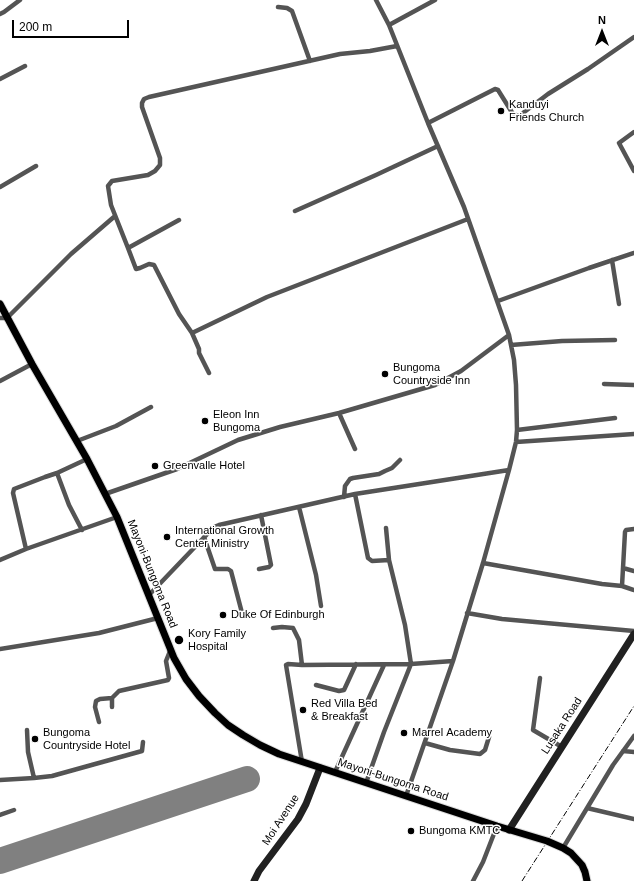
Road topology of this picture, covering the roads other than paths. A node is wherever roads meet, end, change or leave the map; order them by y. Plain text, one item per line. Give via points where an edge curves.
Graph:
1 (20, 0) edge
2 (376, 0) edge
3 (435, 0) edge
4 (278, 6) dead end
5 (0, 14) edge
6 (389, 25) junction
7 (634, 37) edge
8 (397, 46) junction
9 (310, 61) junction
10 (25, 66) dead end
11 (0, 79) edge
12 (428, 123) junction
13 (634, 132) edge
14 (438, 146) junction
15 (36, 166) dead end
16 (634, 171) edge
17 (0, 187) edge
18 (295, 211) dead end
19 (115, 216) junction
20 (468, 219) junction
21 (179, 220) dead end
22 (128, 248) junction
23 (634, 253) edge
24 (612, 260) junction
25 (498, 301) junction
26 (0, 304) edge
27 (618, 304) dead end
28 (4, 318) edge
29 (192, 333) junction
30 (509, 336) junction
31 (615, 340) dead end
32 (511, 345) junction
33 (32, 364) junction
34 (209, 373) dead end
35 (0, 381) edge
36 (604, 384) dead end
37 (634, 385) edge
38 (151, 407) dead end
39 (339, 413) junction
40 (615, 418) dead end
41 (517, 430) junction
42 (634, 434) edge
43 (77, 440) junction
44 (516, 442) junction
45 (355, 449) dead end
46 (87, 459) junction
47 (400, 460) dead end
48 (509, 470) junction
49 (57, 473) junction
50 (105, 494) junction
51 (355, 494) junction
52 (344, 497) junction
53 (299, 507) junction
54 (261, 515) junction
55 (117, 517) junction
56 (386, 528) dead end
57 (634, 529) edge
58 (82, 530) junction
59 (204, 537) junction
60 (26, 549) junction
61 (0, 560) edge
62 (390, 560) junction
63 (483, 563) junction
64 (623, 568) junction
65 (259, 569) dead end
66 (634, 571) edge
67 (622, 586) junction
68 (634, 590) edge
69 (149, 595) junction
70 (321, 606) dead end
71 (242, 613) dead end
72 (467, 613) junction
73 (158, 618) junction
74 (273, 628) dead end
75 (634, 631) edge
76 (634, 634) edge
77 (0, 649) edge
78 (170, 651) junction
79 (453, 661) junction
80 (356, 664) junction
81 (411, 664) junction
82 (302, 665) junction
83 (384, 665) junction
84 (540, 678) dead end
85 (316, 686) dead end
86 (112, 698) junction
87 (112, 707) dead end
88 (99, 722) dead end
89 (27, 730) dead end
90 (634, 736) edge
91 (489, 737) dead end
92 (143, 742) dead end
93 (425, 743) junction
94 (562, 747) junction
95 (623, 751) junction
96 (634, 752) edge
97 (302, 762) junction
98 (320, 768) junction
99 (335, 772) junction
100 (34, 778) junction
101 (0, 780) edge
102 (366, 783) junction
103 (406, 796) junction
104 (586, 808) junction
105 (14, 810) dead end
106 (0, 814) edge
107 (634, 819) edge
108 (497, 826) junction
109 (509, 830) junction
110 (563, 848) junction
111 (254, 881) edge
112 (473, 881) edge
113 (587, 881) edge

1 - 5 street
2 - 6 street
3 - 6 street
4 - 9 street via 292,11
6 - 8 street
7 - 12 street via 519,116 513,114 495,89
8 - 9 street
8 - 12 street
9 - 19 street via 144,99 142,107 161,162 159,168 148,175 110,183 107,189
10 - 11 street
12 - 14 street
13 - 16 street via 619,143
14 - 18 street
14 - 20 street
15 - 17 street
19 - 22 street
19 - 28 street
20 - 25 street
20 - 29 street via 267,297
21 - 22 street
22 - 29 street via 136,269 149,264 154,265 179,314
23 - 24 street
24 - 25 street
24 - 27 street
25 - 30 street
26 - 28 main road, Mayoni-Bungoma Road
28 - 33 main road, Mayoni-Bungoma Road
29 - 34 street
30 - 32 street
30 - 39 street via 435,385
31 - 32 street
32 - 41 street via 516,385
33 - 35 street
33 - 43 main road, Mayoni-Bungoma Road
36 - 37 street
38 - 43 street via 116,426
39 - 45 street
39 - 50 street via 238,440 177,469
40 - 41 street
41 - 44 street
42 - 44 street
43 - 46 main road, Mayoni-Bungoma Road
44 - 48 street
46 - 49 street
46 - 50 main road, Mayoni-Bungoma Road
47 - 52 street via 392,468 378,474 350,479 345,486
48 - 51 street
48 - 63 street
49 - 58 street
49 - 60 street via 13,491
50 - 55 main road, Mayoni-Bungoma Road
51 - 52 street
51 - 62 street via 368,558 372,561
52 - 53 street
53 - 54 street
53 - 70 street
54 - 59 street via 216,526
54 - 65 street via 270,564 269,567
55 - 58 street
55 - 69 main road, Mayoni-Bungoma Road
56 - 62 street
57 - 64 street via 624,532
58 - 60 street
59 - 69 street
59 - 71 street via 215,569 231,571
60 - 61 street
62 - 81 street
63 - 67 street
63 - 72 street
64 - 66 street
64 - 67 street
67 - 68 street
69 - 73 main road, Mayoni-Bungoma Road
72 - 75 street via 502,619
72 - 79 street
73 - 77 street via 99,633
73 - 78 main road, Mayoni-Bungoma Road
74 - 82 street via 293,628 299,640
76 - 94 street, Lusaka Road
78 - 86 street via 166,661 168,680 119,692
78 - 97 main road, Mayoni-Bungoma Road via 199,696 228,725 260,745
79 - 81 street
79 - 93 street
80 - 82 street
80 - 83 street
80 - 85 street via 344,690
81 - 83 street
81 - 102 street
82 - 97 street via 288,664 286,667
83 - 99 street
84 - 94 street via 533,730
86 - 87 street
86 - 88 street via 96,701
89 - 100 street via 28,752
90 - 95 street
91 - 93 street via 480,754
92 - 100 street via 142,751 52,776
93 - 103 street
94 - 109 street, Lusaka Road
95 - 96 street
95 - 104 street
97 - 98 main road, Mayoni-Bungoma Road
98 - 99 main road, Mayoni-Bungoma Road
98 - 111 street, Moi Avenue via 298,819
99 - 102 main road, Mayoni-Bungoma Road
100 - 101 street
102 - 103 main road, Mayoni-Bungoma Road
103 - 108 main road, Mayoni-Bungoma Road
104 - 107 street
104 - 110 street
105 - 106 street
108 - 109 main road, Mayoni-Bungoma Road
108 - 112 street
109 - 110 main road, Mayoni-Bungoma Road
110 - 113 main road, Mayoni-Bungoma Road via 582,865

